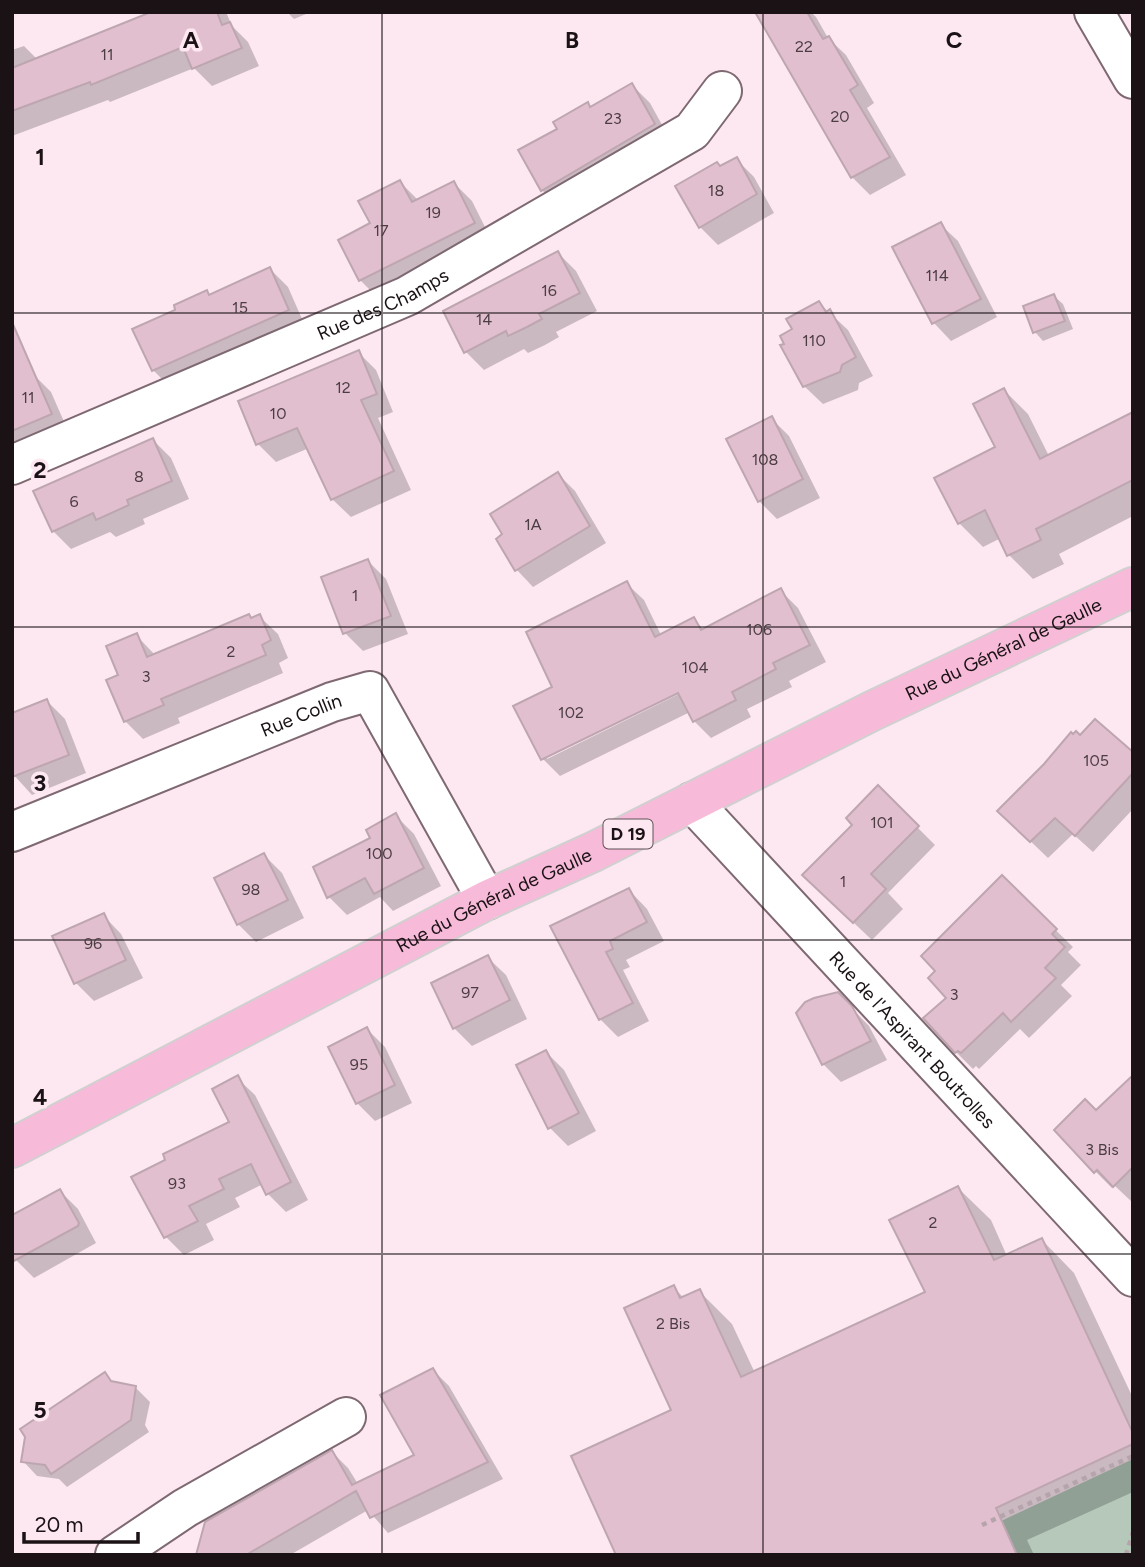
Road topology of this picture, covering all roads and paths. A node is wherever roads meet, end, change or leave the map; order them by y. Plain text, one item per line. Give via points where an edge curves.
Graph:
1 (1094, 12) edge
2 (1133, 79) edge
3 (722, 91) dead end
4 (12, 465) edge
5 (1133, 587) edge
6 (692, 802) junction
7 (12, 832) edge
8 (487, 900) junction
9 (12, 1148) edge
10 (1133, 1277) edge
11 (346, 1418) dead end
12 (1133, 1456) edge
13 (982, 1525) dead end
14 (1133, 1532) edge
15 (115, 1555) edge
16 (1126, 1555) edge

1 - 2 street
3 - 4 street, Rue des Champs via 692,131 407,296
5 - 6 main road, Rue du Général de Gaulle / D 19
6 - 8 main road, Rue du Général de Gaulle / D 19
6 - 10 street, Rue de l'Aspirant Boutrolles
7 - 8 street, Rue Collin via 332,702 370,691
8 - 9 main road, Rue du Général de Gaulle / D 19
11 - 15 street via 186,1508
12 - 13 path
14 - 16 path

